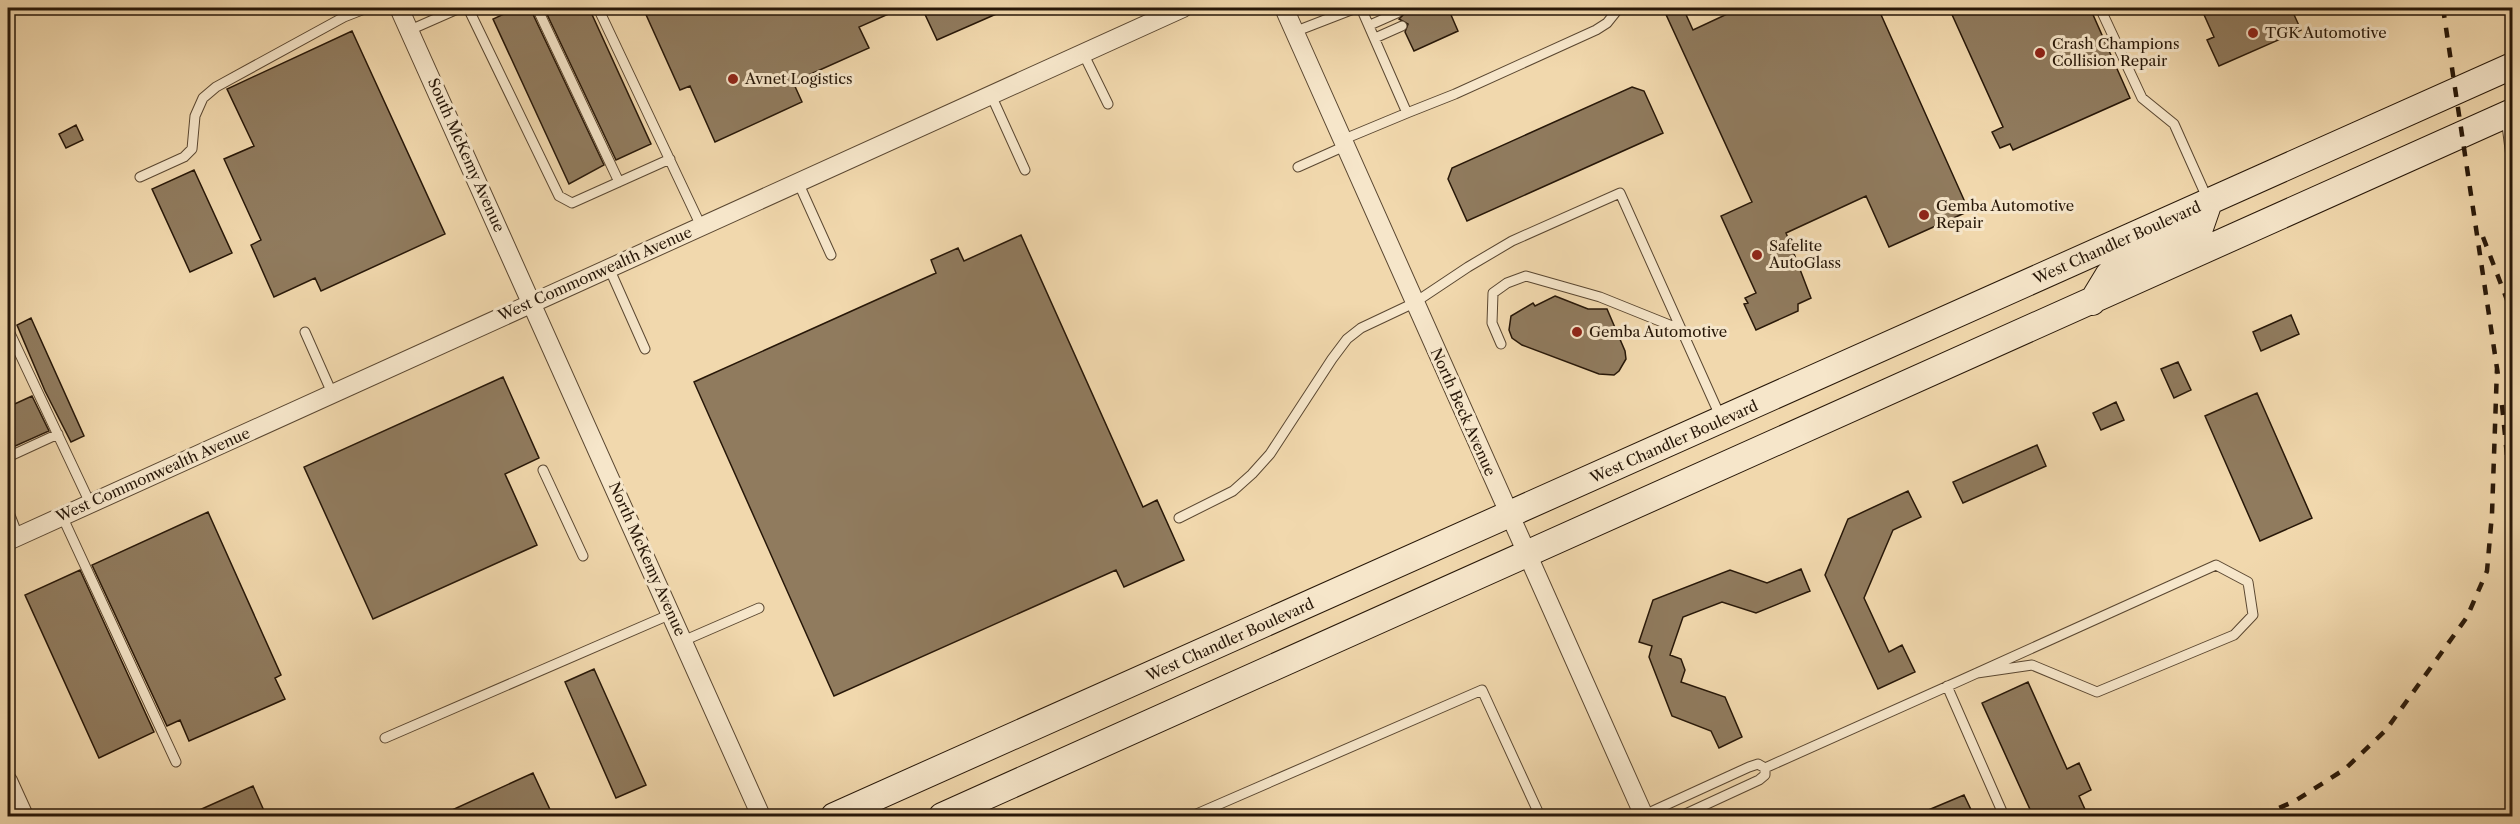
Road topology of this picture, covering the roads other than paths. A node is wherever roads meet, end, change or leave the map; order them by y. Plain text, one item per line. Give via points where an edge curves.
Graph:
1 (367, 8) edge
2 (399, 8) edge
3 (460, 8) edge
4 (468, 8) edge
5 (537, 8) edge
6 (598, 8) edge
7 (1183, 8) edge
8 (1284, 8) edge
9 (1375, 8) edge
10 (1619, 8) edge
11 (2100, 8) edge
12 (1347, 9) edge
13 (1360, 9) edge
14 (1397, 13) dead end
15 (1370, 25) junction
16 (1402, 26) dead end
17 (410, 30) junction
18 (1294, 32) junction
19 (1376, 38) junction
20 (1083, 53) junction
21 (2512, 66) edge
22 (991, 95) junction
23 (1108, 104) dead end
24 (1407, 113) junction
25 (2509, 113) edge
26 (1343, 143) junction
27 (670, 159) junction
28 (2512, 165) edge
29 (1298, 167) dead end
30 (1025, 170) dead end
31 (140, 177) dead end
32 (619, 182) junction
33 (798, 182) junction
34 (2209, 202) junction
35 (701, 226) junction
36 (831, 255) dead end
37 (609, 268) junction
38 (533, 302) junction
39 (2092, 302) junction
40 (1414, 303) junction
41 (8, 329) edge
42 (1682, 330) junction
43 (305, 332) dead end
44 (1501, 344) dead end
45 (645, 349) dead end
46 (332, 393) junction
47 (1722, 420) junction
48 (58, 434) junction
49 (8, 457) edge
50 (543, 470) dead end
51 (90, 503) junction
52 (8, 510) edge
53 (1509, 515) junction
54 (62, 516) junction
55 (1179, 518) dead end
56 (13, 538) edge
57 (1526, 554) junction
58 (583, 555) dead end
59 (759, 609) dead end
60 (671, 614) junction
61 (683, 641) junction
62 (1977, 672) junction
63 (1947, 686) junction
64 (385, 738) dead end
65 (176, 762) dead end
66 (1765, 768) junction
67 (8, 781) edge
68 (24, 816) edge
69 (761, 816) edge
70 (834, 816) edge
71 (942, 816) edge
72 (1192, 816) edge
73 (1540, 816) edge
74 (1644, 816) edge
75 (1681, 816) edge
76 (2004, 816) edge

1 - 31 lane via 216,87 203,98 195,116 192,149 184,157
2 - 17 street, South McKemy Avenue
3 - 17 lane
4 - 32 lane via 559,196 572,203
5 - 32 lane
6 - 27 lane
7 - 20 street, West Commonwealth Avenue
8 - 18 street, North Beck Avenue
9 - 13 lane
10 - 24 lane via 1596,30
11 - 34 lane via 2142,99 2174,124
12 - 13 lane
12 - 18 lane
13 - 15 lane
14 - 15 lane
15 - 19 lane
16 - 19 lane
17 - 38 street, South McKemy Avenue
18 - 26 street, North Beck Avenue
19 - 24 lane
20 - 22 street, West Commonwealth Avenue
20 - 23 lane
21 - 34 main road, West Chandler Boulevard
22 - 30 lane
22 - 33 street, West Commonwealth Avenue
24 - 26 lane
25 - 28 lane
25 - 39 main road
26 - 29 lane
26 - 40 street, North Beck Avenue
27 - 32 lane
27 - 35 lane
33 - 35 street, West Commonwealth Avenue
33 - 36 lane
34 - 39 main road via 2200,228 2185,239 2109,273
34 - 47 main road, West Chandler Boulevard
35 - 37 street, West Commonwealth Avenue
37 - 38 street, West Commonwealth Avenue
37 - 45 lane
38 - 46 street, West Commonwealth Avenue
38 - 60 street, North McKemy Avenue
39 - 57 main road
40 - 42 lane via 1512,241 1620,193
40 - 53 street, North Beck Avenue
40 - 55 lane via 1361,328 1347,339 1270,454 1252,474 1233,491
41 - 48 lane
42 - 44 lane via 1600,297 1526,276 1493,293 1492,323
42 - 47 lane
43 - 46 lane
46 - 51 street, West Commonwealth Avenue
47 - 53 main road, West Chandler Boulevard
48 - 49 lane
48 - 51 lane
50 - 58 lane
51 - 54 street, West Commonwealth Avenue
52 - 56 lane
53 - 57 street, North Beck Avenue
53 - 70 main road, West Chandler Boulevard
54 - 56 street, West Commonwealth Avenue
54 - 65 lane
57 - 71 main road
57 - 74 street, North Beck Avenue
59 - 61 lane
60 - 61 street, North McKemy Avenue
60 - 64 lane
61 - 69 street, North McKemy Avenue
62 - 62 lane via 2216,566 2248,582 2253,615 2234,635 2097,692 2031,665
62 - 63 lane
63 - 66 lane
63 - 76 lane
66 - 74 lane via 1758,764 1749,766
66 - 75 lane via 1759,780
67 - 68 street
72 - 73 lane via 1482,690

